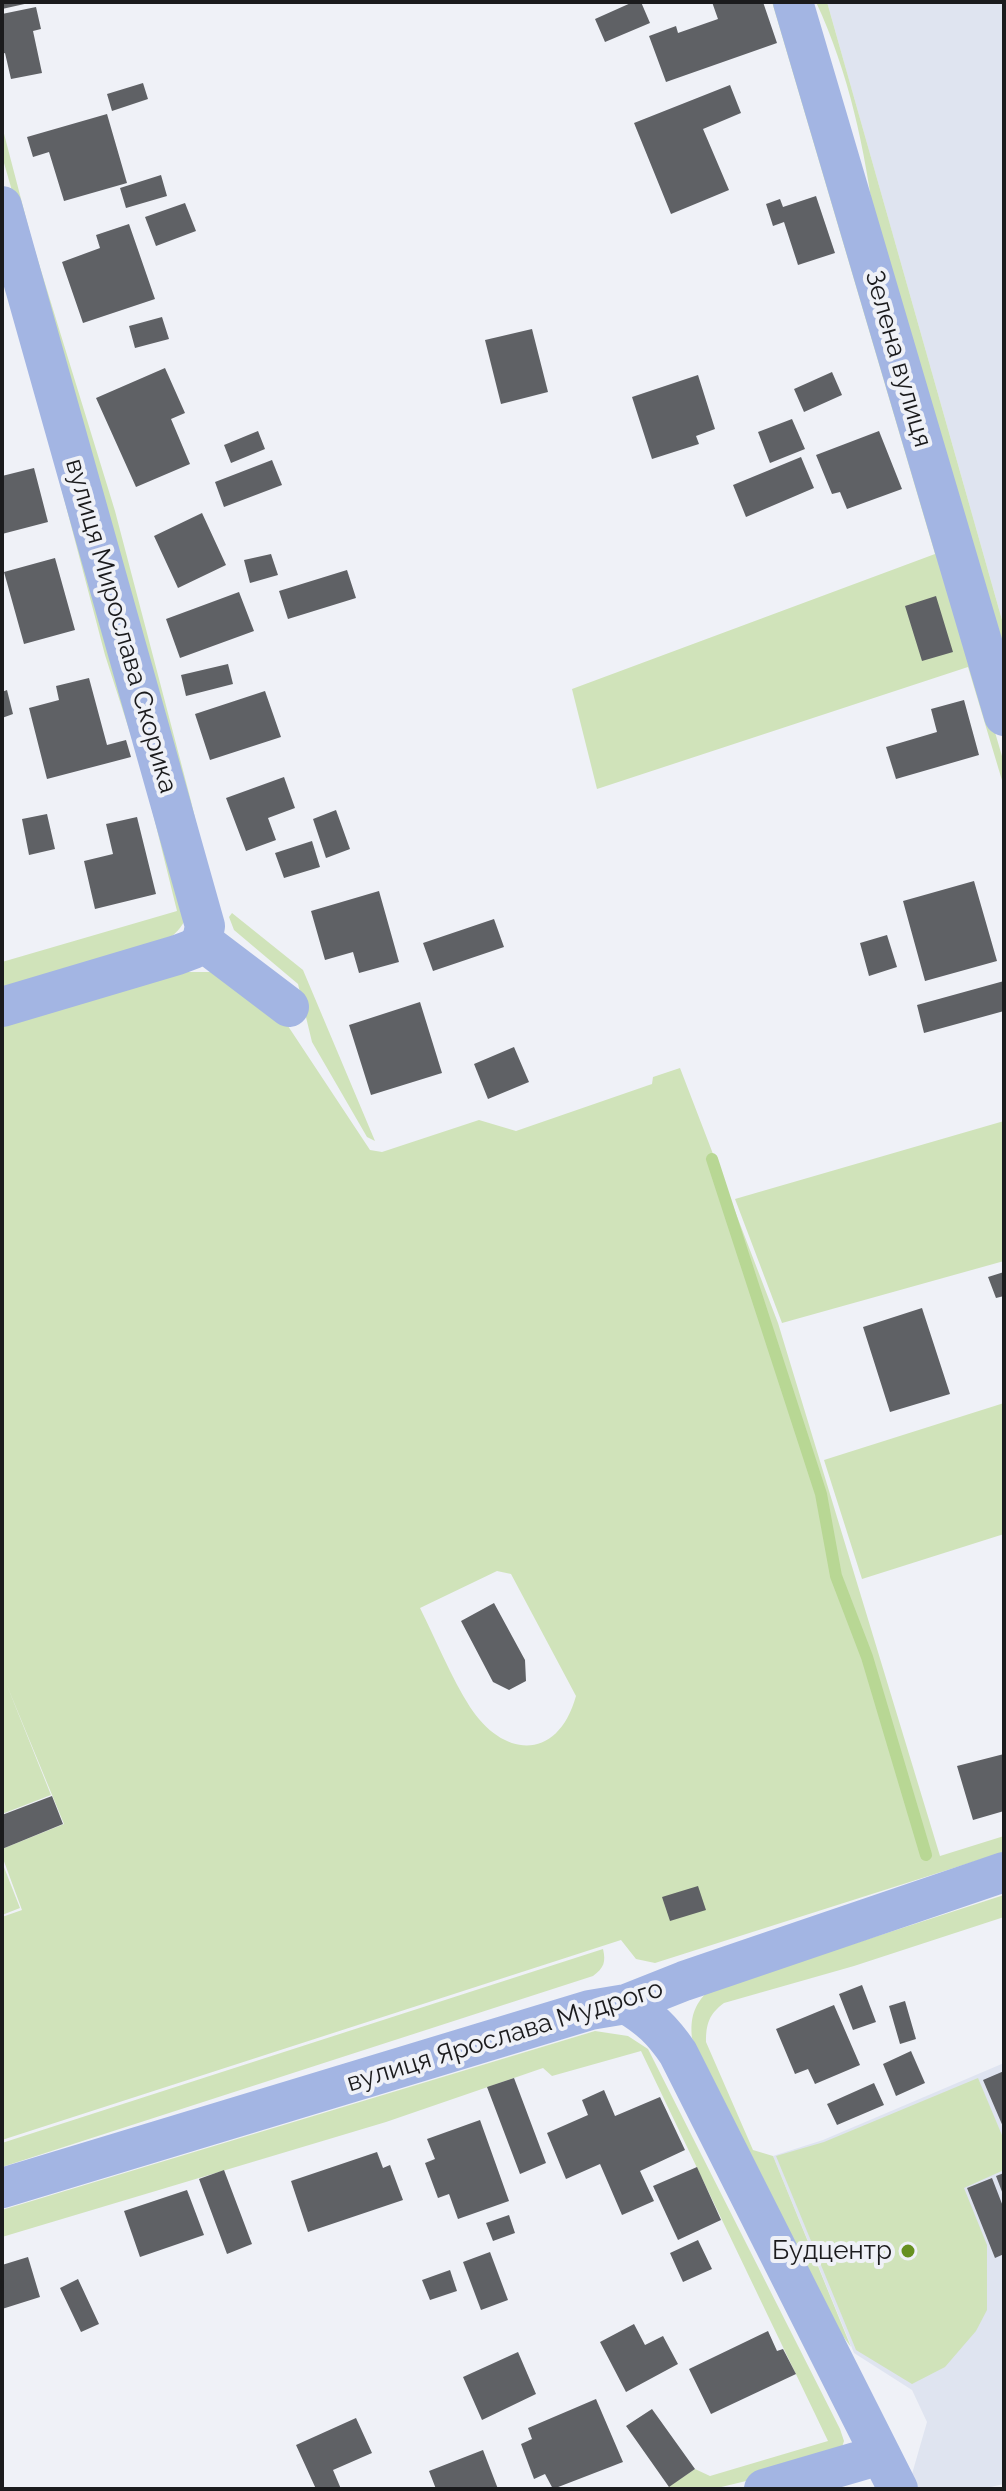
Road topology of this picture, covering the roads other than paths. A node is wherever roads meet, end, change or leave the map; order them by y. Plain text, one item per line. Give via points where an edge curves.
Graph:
1 (793, 2) edge
2 (2, 206) edge
3 (1004, 716) edge
4 (202, 941) junction
5 (2, 1007) edge
6 (289, 1007) dead end
7 (1004, 1872) edge
8 (626, 2004) junction
9 (2, 2188) edge
10 (889, 2472) edge
11 (764, 2489) edge

1 - 3 street, Зелена вулиця
2 - 4 street, вулиця Мирослава Скорика via 202,913
4 - 5 street via 177,955
4 - 6 street
7 - 8 street, вулиця Ярослава Мудрого
8 - 9 street, вулиця Ярослава Мудрого via 590,2010
8 - 10 street via 649,2017 678,2053
10 - 11 street

